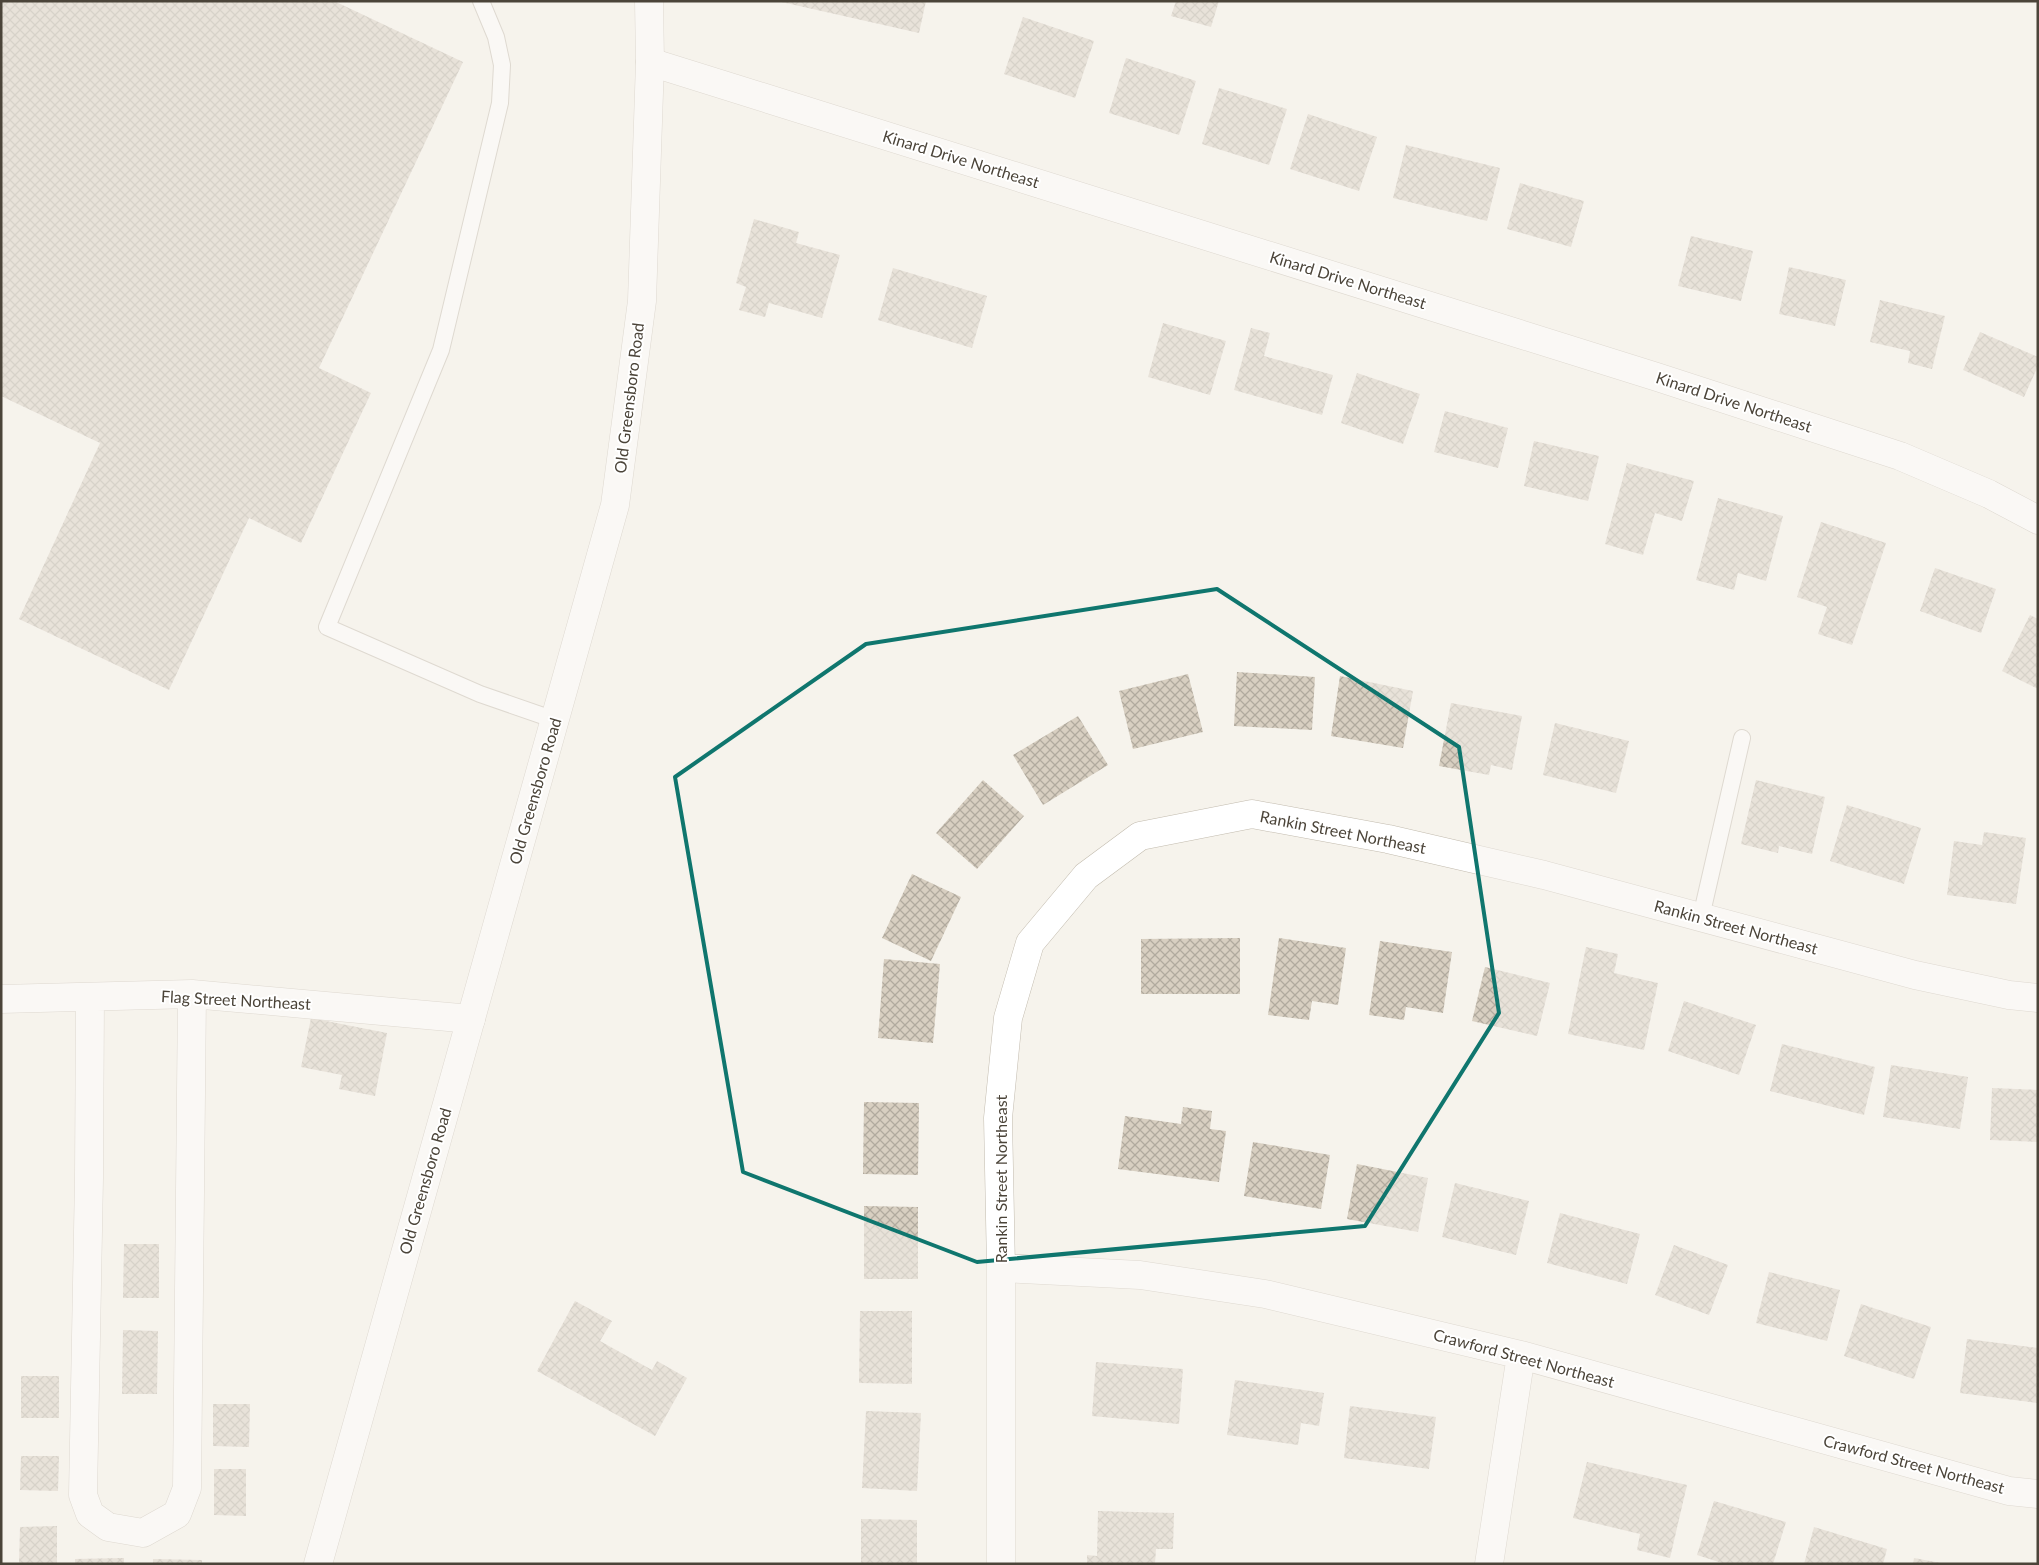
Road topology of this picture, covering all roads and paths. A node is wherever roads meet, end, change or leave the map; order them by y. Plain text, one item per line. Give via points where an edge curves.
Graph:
1 (481, 1) edge
2 (649, 1) edge
3 (650, 62) junction
4 (2038, 520) edge
5 (555, 720) junction
6 (1742, 738) dead end
7 (1701, 917) junction
8 (192, 994) junction
9 (90, 997) junction
10 (2038, 998) edge
11 (1, 999) edge
12 (471, 1019) junction
13 (1001, 1268) junction
14 (1521, 1355) junction
15 (2038, 1494) edge
16 (318, 1564) edge
17 (1001, 1564) edge
18 (1489, 1564) edge

1 - 5 lane via 496,37 502,65 500,103 442,350 327,626 480,694
2 - 3 street, Old Greensboro Road
3 - 4 street, Kinard Drive Northeast via 1900,456 1989,494
3 - 5 street, Old Greensboro Road via 642,301 616,505
5 - 12 street, Old Greensboro Road
6 - 7 lane
7 - 10 street, Rankin Street Northeast via 1915,975
7 - 13 street, Rankin Street Northeast via 1544,875 1388,839 1252,814 1140,836 1086,876 1030,943 1008,1018 998,1118
8 - 9 street, Flag Street Northeast
8 - 9 street via 188,1488 177,1514 143,1533 108,1527 90,1514 83,1495
8 - 12 street, Flag Street Northeast
9 - 11 street, Flag Street Northeast
12 - 16 street, Old Greensboro Road
13 - 14 street, Crawford Street Northeast via 1140,1274 1265,1294
13 - 17 street, Rankin Street Northeast
14 - 15 street, Crawford Street Northeast via 2009,1491
14 - 18 street

